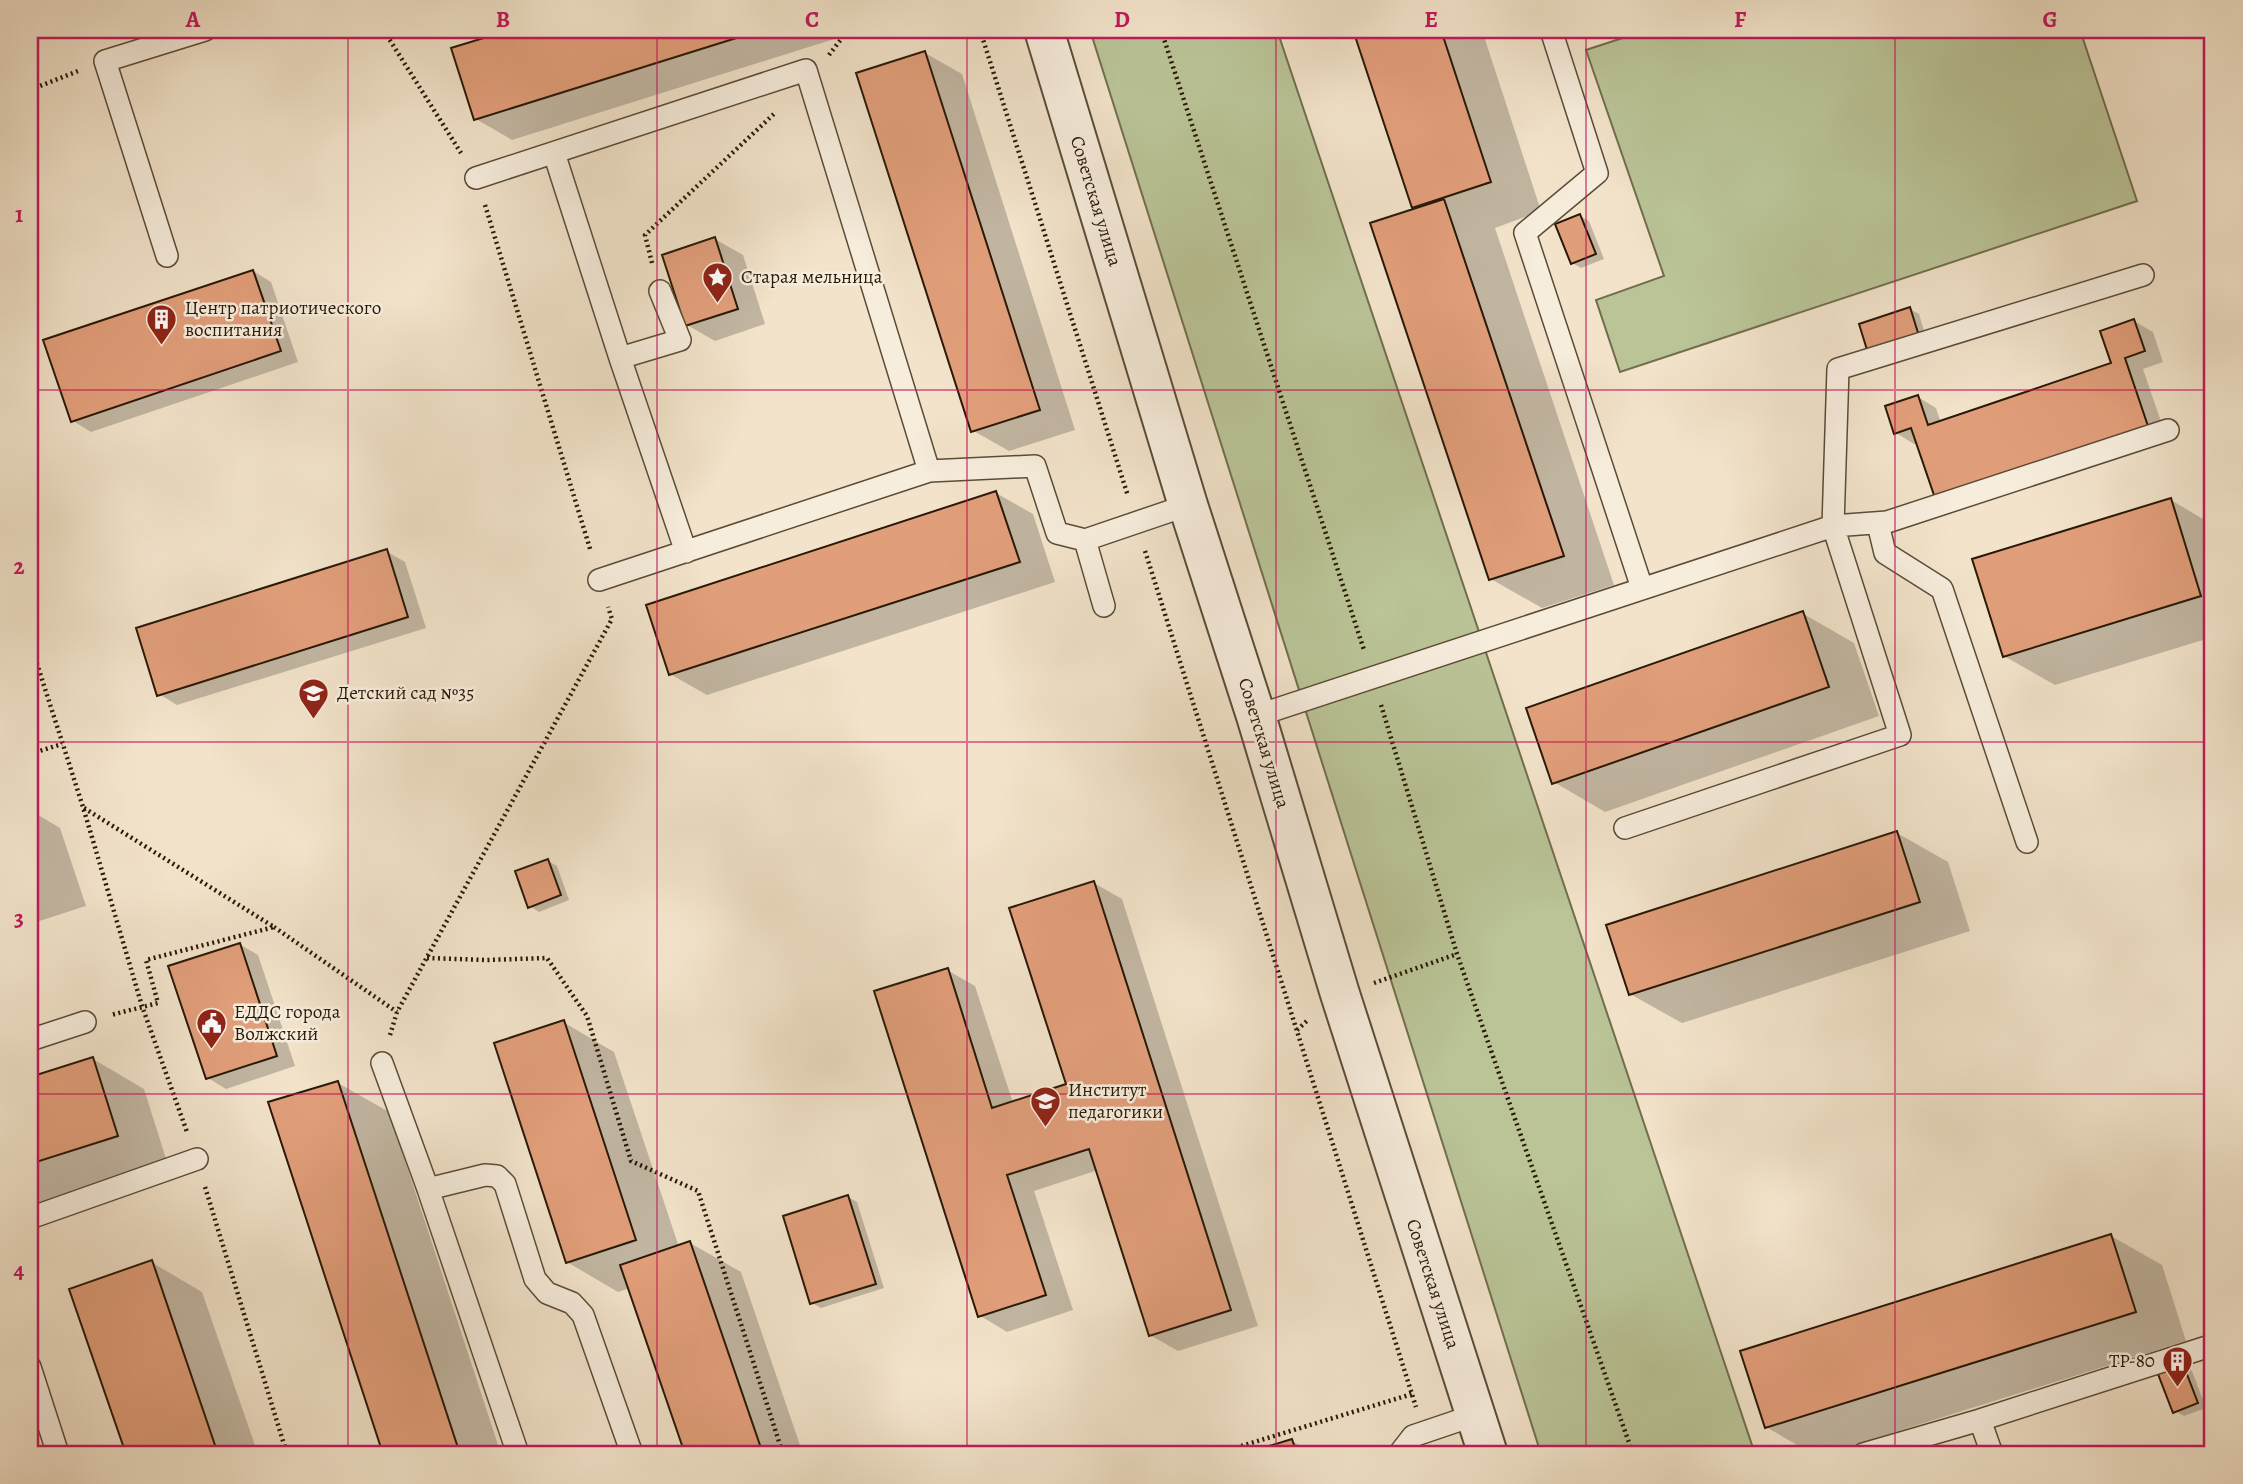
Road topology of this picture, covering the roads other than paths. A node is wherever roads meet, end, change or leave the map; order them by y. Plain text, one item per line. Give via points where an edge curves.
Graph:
1 (205, 30) edge
2 (1044, 30) edge
3 (1551, 30) edge
4 (554, 153) junction
5 (476, 178) road end
6 (167, 256) dead end
7 (2143, 275) dead end
8 (660, 291) road end
9 (620, 358) junction
10 (2168, 430) dead end
11 (929, 471) junction
12 (1188, 505) junction
13 (1878, 524) junction
14 (1833, 526) junction
15 (1085, 540) junction
16 (686, 552) junction
17 (600, 580) road end
18 (1642, 588) junction
19 (1104, 606) dead end
20 (1256, 716) junction
21 (1625, 828) dead end
22 (2027, 842) dead end
23 (85, 1022) dead end
24 (30, 1040) edge
25 (382, 1063) road end
26 (197, 1159) road end
27 (428, 1189) junction
28 (30, 1218) edge
29 (2213, 1345) edge
30 (30, 1367) edge
31 (1475, 1415) junction
32 (1980, 1420) junction
33 (58, 1454) edge
34 (519, 1454) edge
35 (632, 1454) edge
36 (1399, 1454) edge
37 (1488, 1454) edge
38 (1863, 1454) edge
39 (1992, 1454) edge

1 - 6 lane via 105,61
2 - 12 street, Советская улица
3 - 18 lane via 1597,173 1525,233
4 - 5 lane
4 - 9 lane
4 - 11 lane via 806,70
7 - 14 lane via 1838,369
8 - 9 lane via 680,340
9 - 16 lane
10 - 13 lane
11 - 15 lane via 1035,466 1057,533
11 - 16 lane
12 - 15 lane
12 - 20 street, Советская улица
13 - 14 lane
13 - 22 lane via 1885,553 1942,589
14 - 18 lane
14 - 21 lane via 1900,735
15 - 19 lane
16 - 17 lane
18 - 20 lane
20 - 31 street, Советская улица
23 - 24 lane
25 - 27 lane
26 - 28 lane
27 - 34 lane
27 - 35 lane via 485,1175 497,1176 505,1184 535,1279 547,1293 572,1303 583,1315
29 - 32 lane
30 - 33 lane
31 - 36 lane via 1413,1436
31 - 37 street, Советская улица
32 - 38 lane
32 - 39 lane

